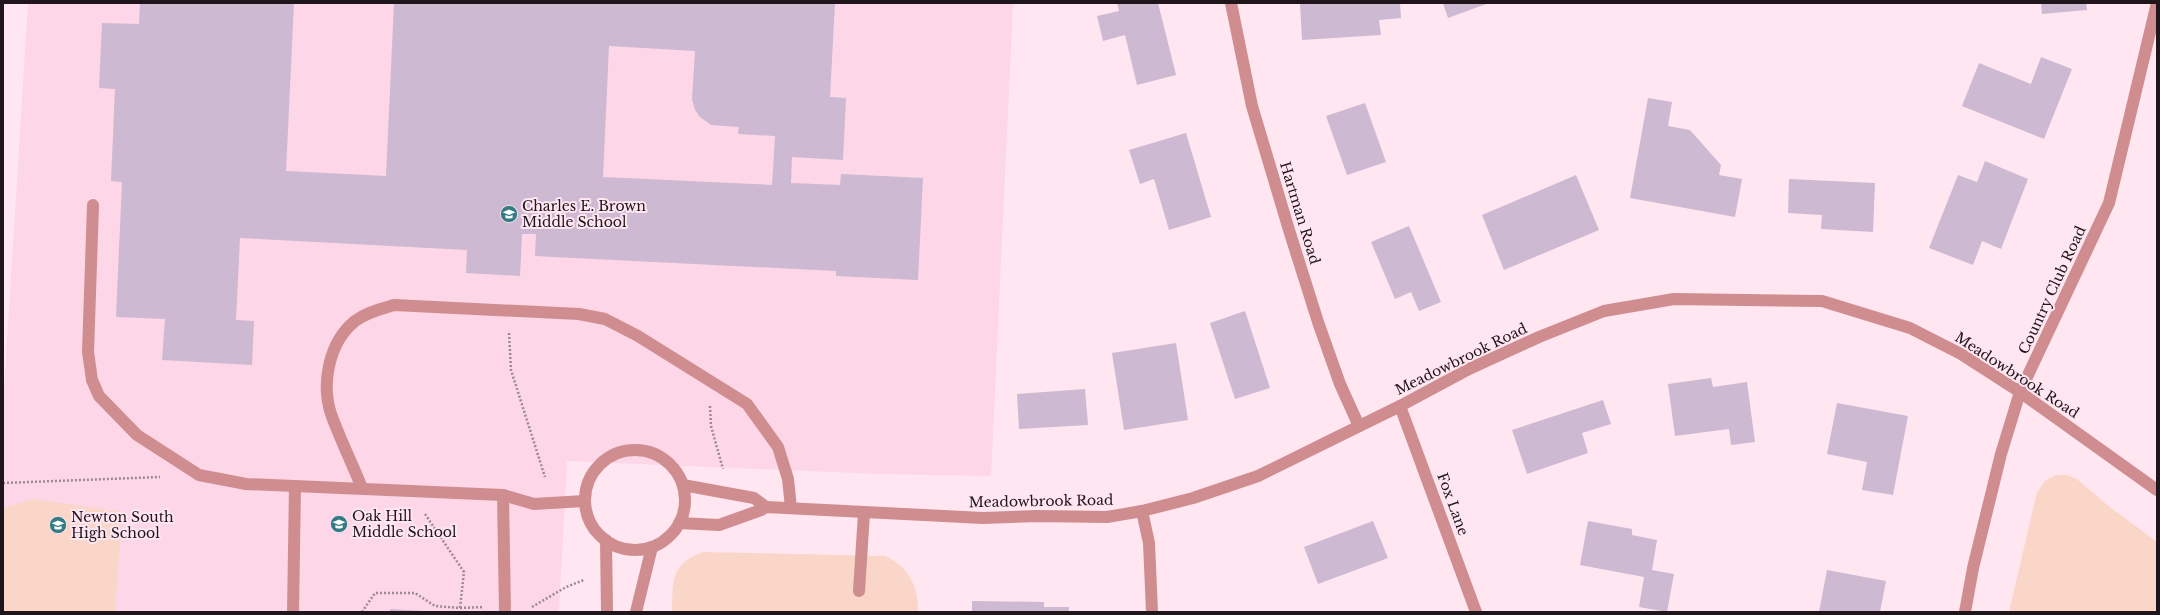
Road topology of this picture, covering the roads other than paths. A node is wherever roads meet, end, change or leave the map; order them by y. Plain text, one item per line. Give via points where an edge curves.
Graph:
1 (1231, 3) edge
2 (2156, 3) edge
3 (93, 205) dead end
4 (2020, 392) junction
5 (1400, 406) junction
6 (1359, 426) junction
7 (683, 485) junction
8 (295, 486) junction
9 (362, 488) junction
10 (2157, 490) edge
11 (503, 495) junction
12 (584, 501) junction
13 (766, 507) junction
14 (790, 508) junction
15 (1142, 511) junction
16 (864, 513) junction
17 (679, 523) junction
18 (606, 540) junction
19 (652, 547) junction
20 (859, 591) dead end
21 (293, 612) edge
22 (505, 612) edge
23 (607, 612) edge
24 (636, 612) edge
25 (1152, 612) edge
26 (1476, 612) edge
27 (1965, 612) edge

1 - 6 street, Hartman Road via 1252,106 1289,230 1340,384
2 - 4 street, Country Club Road via 2109,204
3 - 8 street via 88,344 92,380 99,396 137,435 199,475 246,484
4 - 5 street, Meadowbrook Road via 1961,354 1910,328 1822,301 1674,299 1597,314 1468,369
4 - 10 street, Meadowbrook Road
4 - 27 street, Country Club Road via 1999,462
5 - 6 street, Meadowbrook Road
5 - 26 street, Fox Lane
6 - 15 street, Meadowbrook Road via 1258,476 1193,498
7 - 12 street via 677,473 658,456 646,451 633,450 609,457 591,475
7 - 13 street, Meadowbrook Road via 754,498
7 - 17 street via 684,506
8 - 9 street
8 - 21 street
9 - 11 street
9 - 14 street via 331,413 327,385 329,361 340,337 354,321 371,311 394,305 578,314 605,318 747,404 778,447 788,479
11 - 12 street via 534,504
11 - 22 street
12 - 18 street via 590,522
13 - 14 street, Meadowbrook Road
13 - 17 street, Meadowbrook Road via 719,525
14 - 16 street, Meadowbrook Road
15 - 16 street, Meadowbrook Road via 1107,517 983,518
15 - 25 street via 1149,543
16 - 20 street
17 - 19 street via 672,533
18 - 19 street via 628,550
18 - 23 street
19 - 24 street

